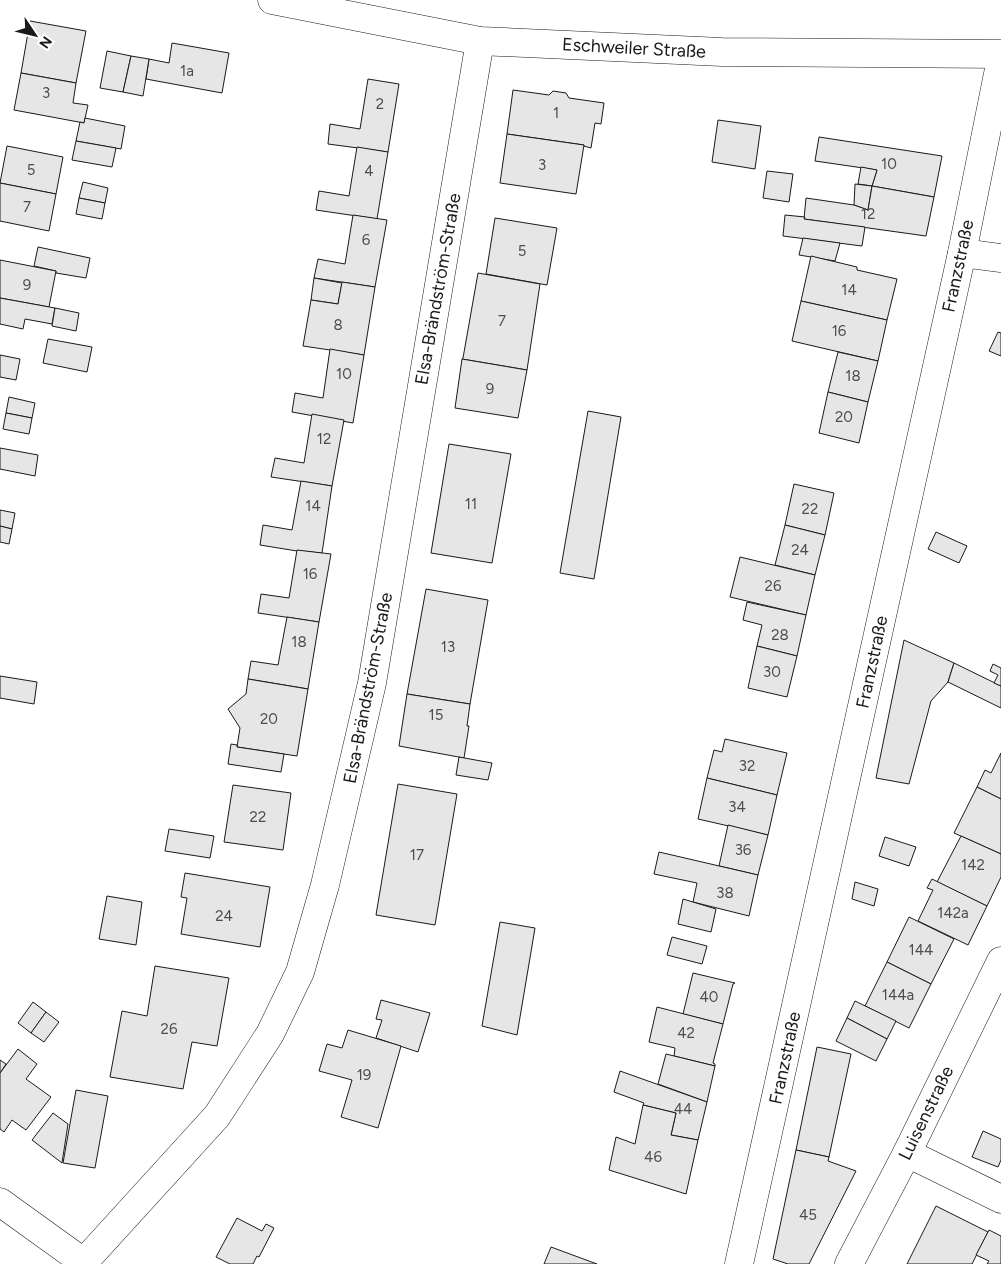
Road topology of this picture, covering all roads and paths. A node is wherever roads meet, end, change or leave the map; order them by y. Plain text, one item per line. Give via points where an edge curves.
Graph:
1 (272, 0) edge
2 (480, 41) junction
3 (1001, 54) edge
4 (1001, 59) edge
5 (962, 253) junction
6 (1001, 258) edge
7 (1001, 961) edge
8 (906, 1154) junction
9 (1001, 1199) edge
10 (0, 1202) edge
11 (85, 1263) edge
12 (738, 1264) edge
13 (849, 1264) edge

1 - 2 street, Eschweiler Straße
2 - 3 street, Eschweiler Straße via 722,52
2 - 11 street, Elsa-Brändström-Straße via 372,684 325,885 300,972 270,1034 217,1116
4 - 5 street, Franzstraße
5 - 6 street
5 - 12 street, Franzstraße
7 - 8 street, Luisenstraße
8 - 9 street
8 - 13 street, Luisenstraße
10 - 11 street

